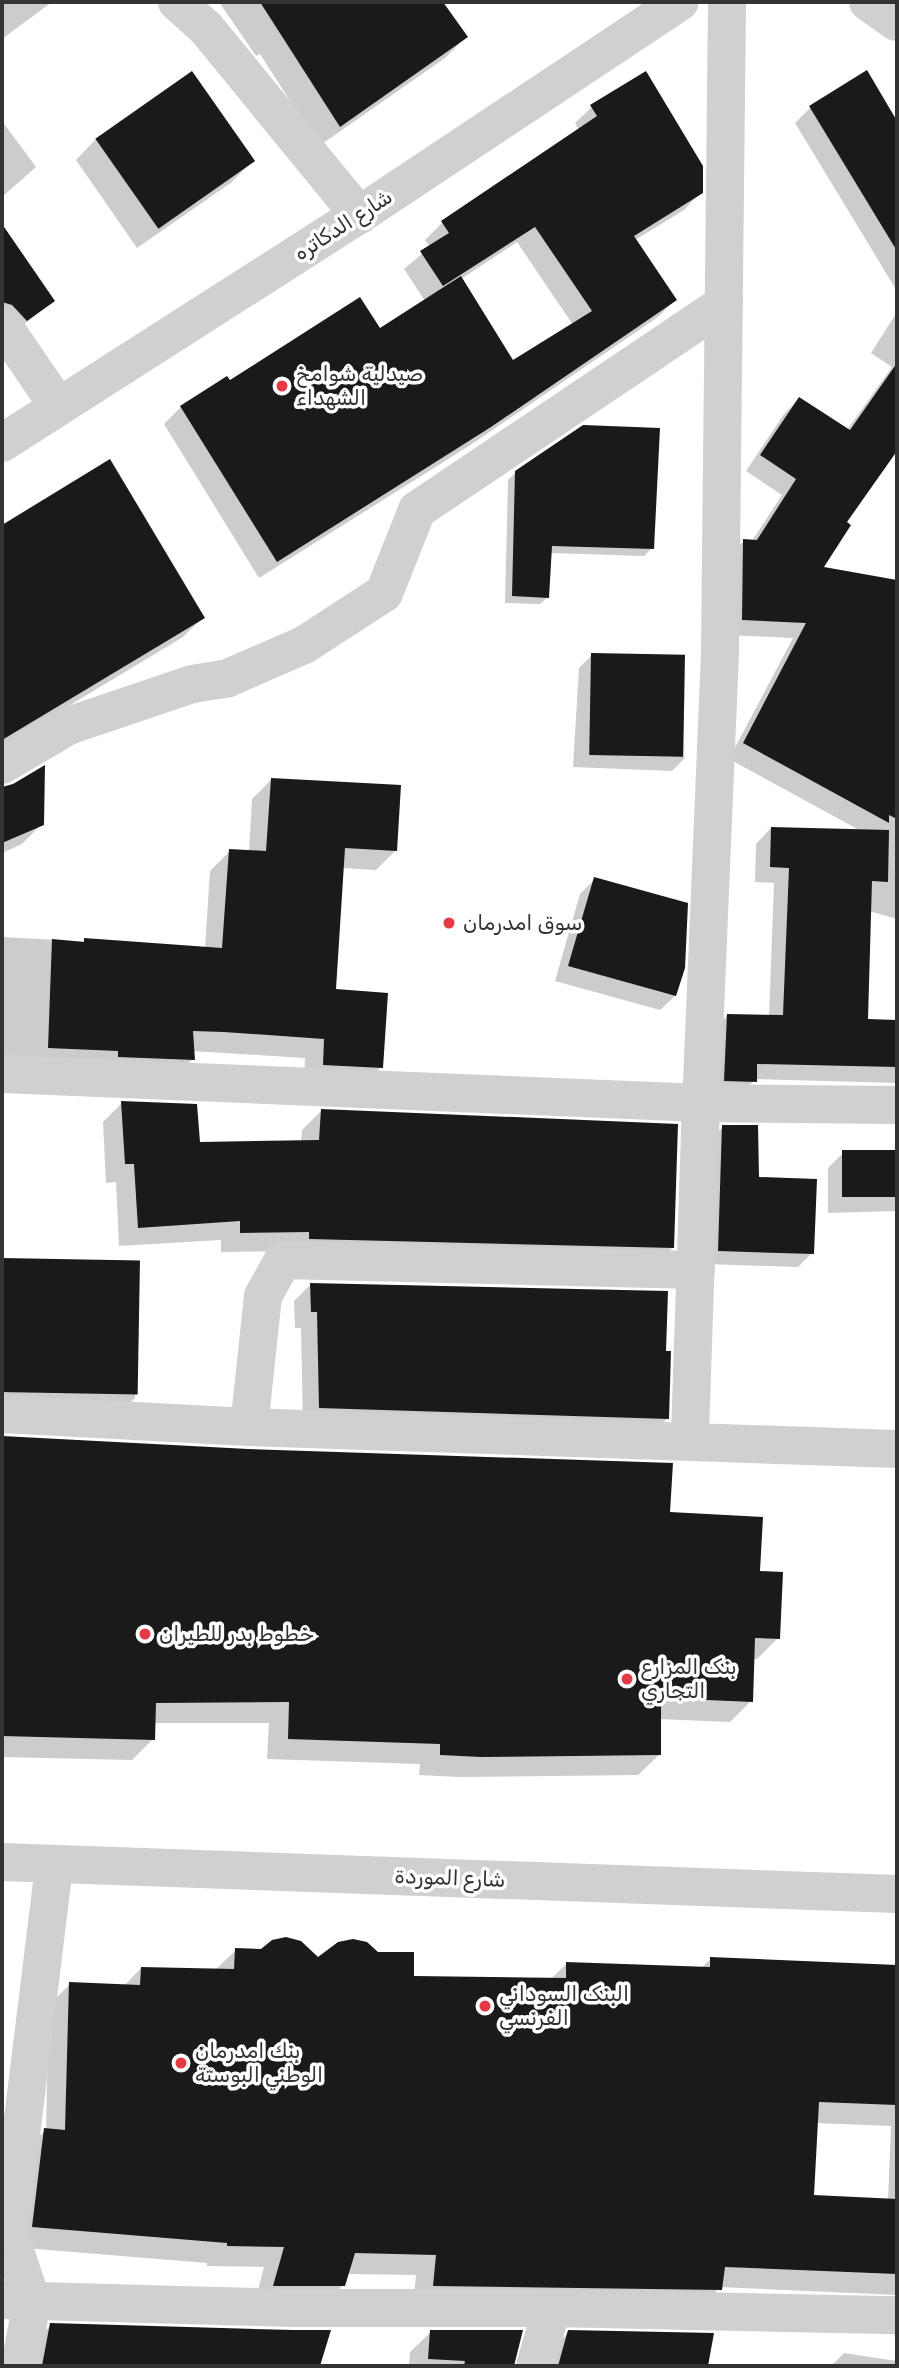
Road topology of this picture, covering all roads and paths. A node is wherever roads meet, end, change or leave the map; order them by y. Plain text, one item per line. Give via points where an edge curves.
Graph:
1 (177, 2) edge
2 (680, 2) edge
3 (727, 2) edge
4 (868, 2) edge
5 (214, 15) edge
6 (897, 22) edge
7 (359, 215) junction
8 (724, 304) junction
9 (2, 324) edge
10 (58, 406) junction
11 (2, 443) edge
12 (2, 765) edge
13 (2, 1074) edge
14 (701, 1103) junction
15 (897, 1105) edge
16 (696, 1270) junction
17 (2, 1414) edge
18 (249, 1427) junction
19 (691, 1441) junction
20 (897, 1449) edge
21 (2, 1862) edge
22 (54, 1864) junction
23 (897, 1894) edge
24 (17, 2301) edge
25 (552, 2308) junction
26 (897, 2315) edge
27 (20, 2366) edge
28 (535, 2366) edge

1 - 5 street
2 - 7 street, شارع الدكاتره
3 - 8 street
4 - 6 street
5 - 7 street
7 - 10 street, شارع الدكاتره
8 - 12 street via 417,510 384,593 304,645 228,678 192,684 68,726
8 - 14 street via 720,653
9 - 10 street
10 - 11 street, شارع الدكاتره
13 - 14 street
14 - 15 street
14 - 16 street
16 - 18 street via 283,1260 263,1296
16 - 19 street
17 - 18 street
18 - 19 street
19 - 20 street
21 - 22 street, شارع الموردة
22 - 23 street, شارع الموردة
22 - 24 street via 9,2233
24 - 25 street
24 - 27 street
25 - 26 street
25 - 28 street

